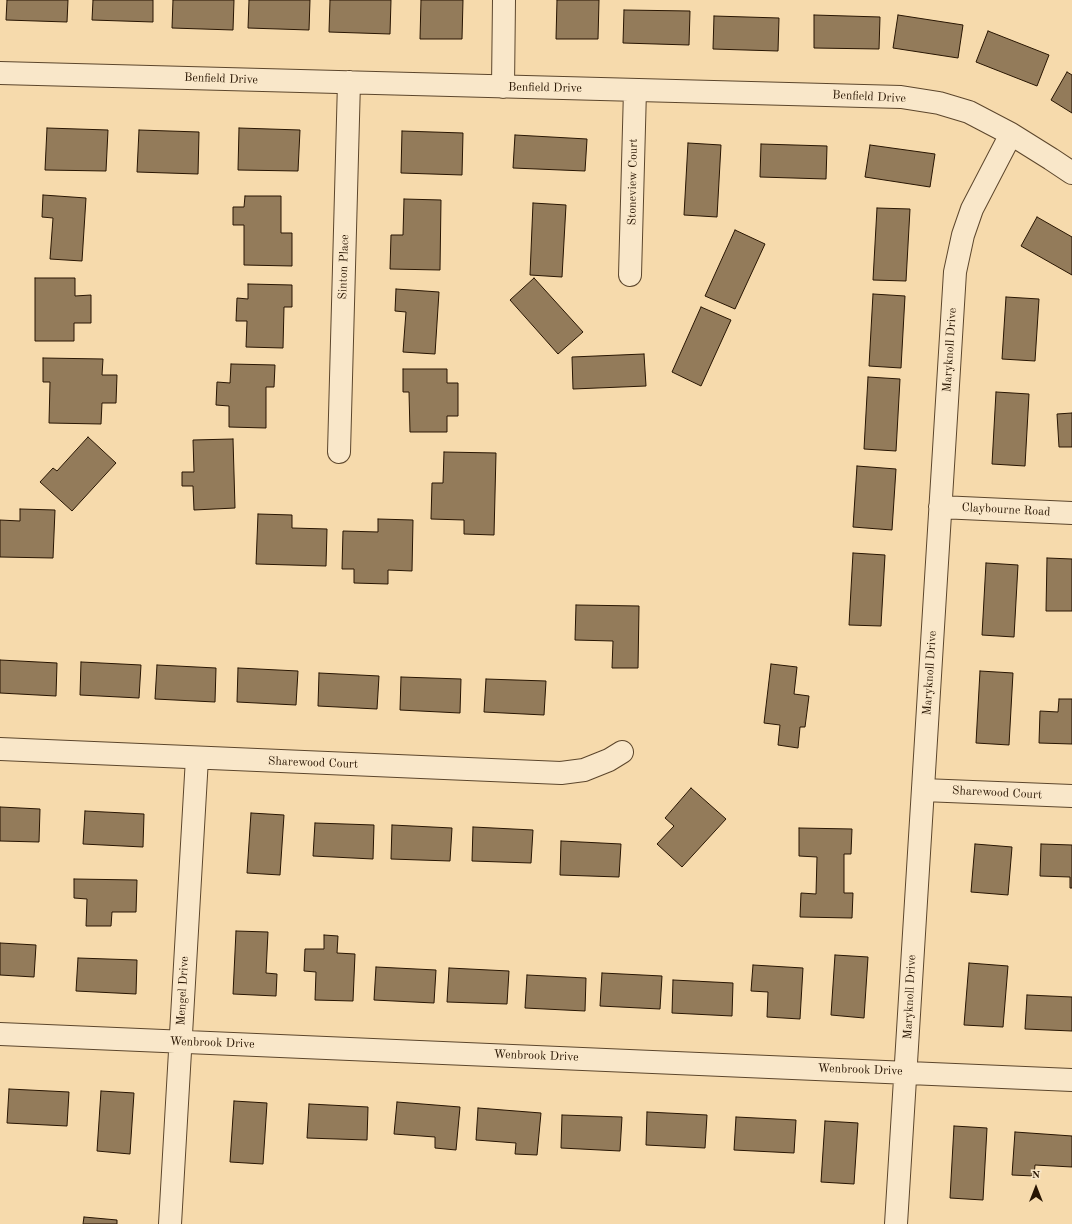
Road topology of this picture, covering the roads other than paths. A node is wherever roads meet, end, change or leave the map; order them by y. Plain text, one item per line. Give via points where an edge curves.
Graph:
1 (504, 0) edge
2 (0, 73) edge
3 (349, 82) junction
4 (503, 87) junction
5 (635, 90) junction
6 (1011, 134) junction
7 (1072, 174) edge
8 (630, 275) dead end
9 (339, 452) dead end
10 (940, 507) junction
11 (1072, 513) edge
12 (0, 750) edge
13 (622, 752) dead end
14 (197, 758) junction
15 (923, 790) junction
16 (1072, 796) edge
17 (0, 1034) edge
18 (180, 1042) junction
19 (905, 1072) junction
20 (1072, 1080) edge
21 (170, 1224) edge
22 (896, 1224) edge

1 - 4 street
2 - 3 street, Benfield Drive
3 - 4 street, Benfield Drive
3 - 9 street, Sinton Place
4 - 5 street, Benfield Drive
5 - 6 street, Benfield Drive via 901,97 939,103 969,112
5 - 8 street, Stoneview Court
6 - 7 street, Benfield Drive
6 - 10 street, Maryknoll Drive via 972,209 955,272
10 - 11 street, Claybourne Road
10 - 15 street, Maryknoll Drive
12 - 14 street, Sharewood Court
13 - 14 street, Sharewood Court via 584,770 561,773
14 - 18 street, Mengel Drive
15 - 16 street, Sharewood Court
15 - 19 street, Maryknoll Drive
17 - 18 street, Wenbrook Drive
18 - 19 street, Wenbrook Drive
18 - 21 street, Mengel Drive
19 - 20 street, Wenbrook Drive
19 - 22 street, Maryknoll Drive

